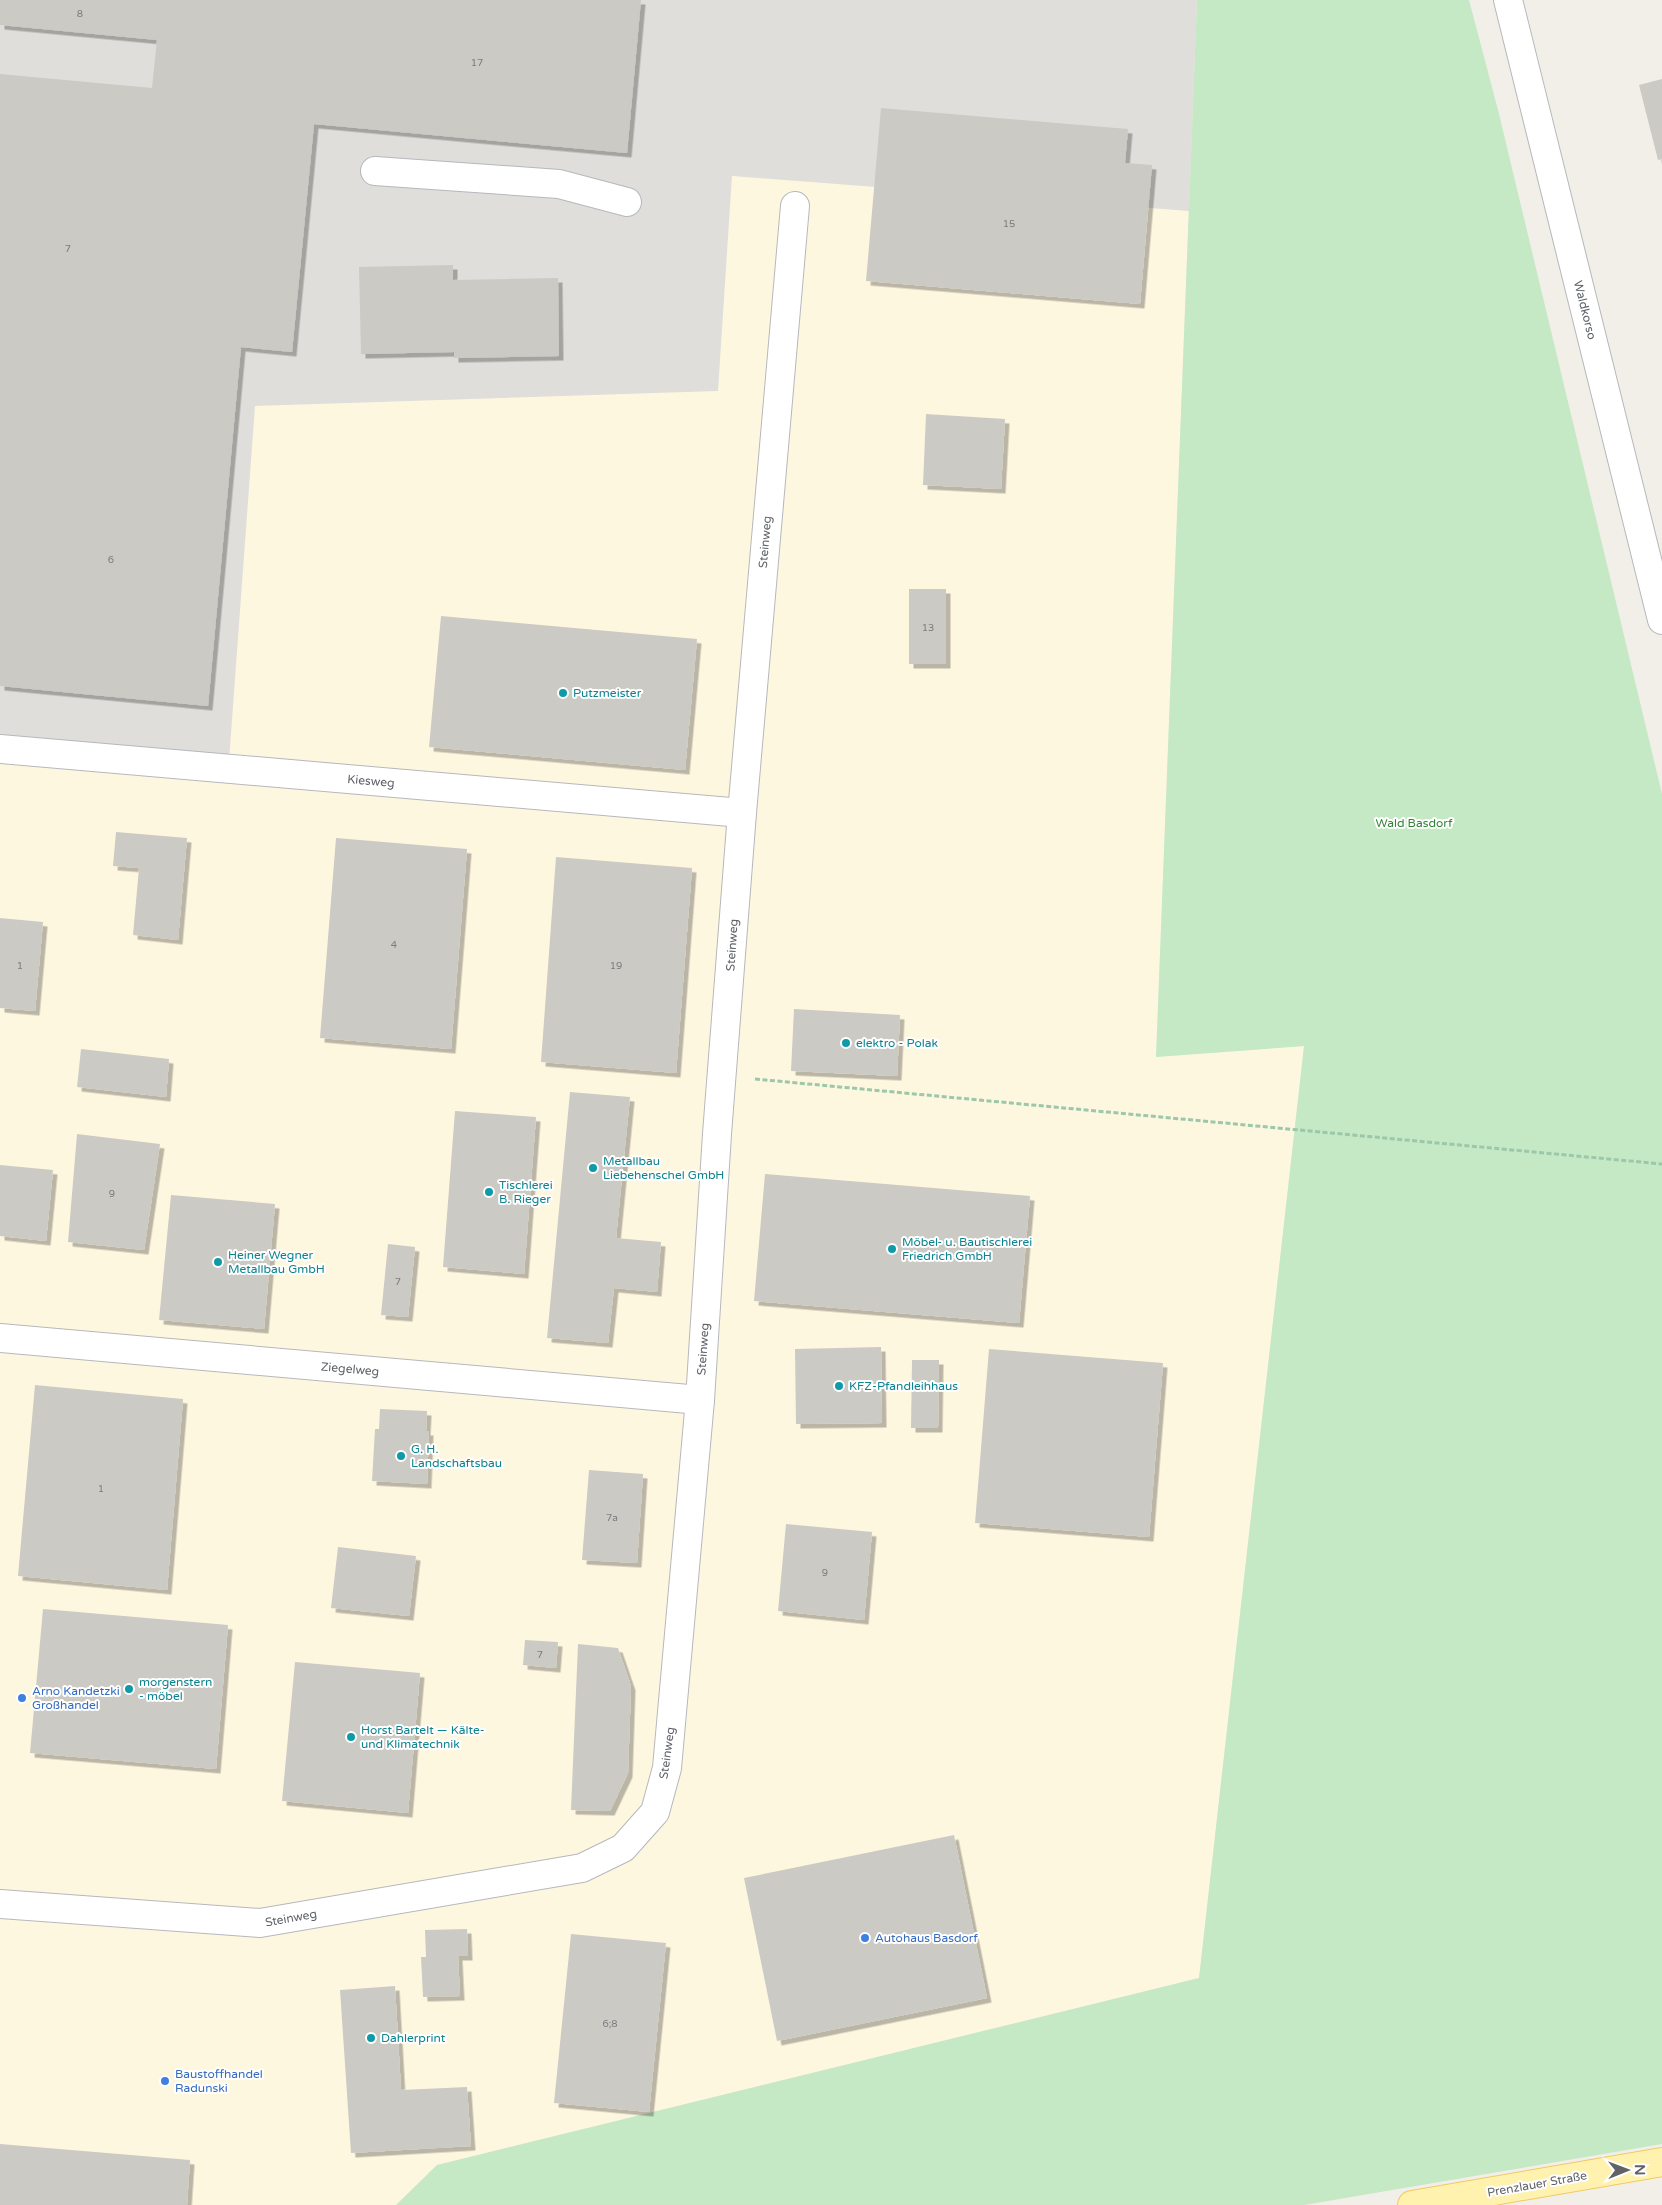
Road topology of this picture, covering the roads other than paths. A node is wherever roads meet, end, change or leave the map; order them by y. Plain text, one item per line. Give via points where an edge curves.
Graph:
1 (1508, 0) edge
2 (374, 171) dead end
3 (627, 202) dead end
4 (795, 206) dead end
5 (1662, 620) edge
6 (0, 748) edge
7 (742, 813) junction
8 (0, 1338) edge
9 (700, 1400) junction
10 (0, 1904) edge
11 (1662, 2162) edge
12 (1412, 2205) edge

1 - 5 street, Waldkorso
2 - 3 street via 559,184
4 - 7 street, Steinweg
6 - 7 street, Kiesweg
7 - 9 street, Steinweg
8 - 9 street, Ziegelweg
9 - 10 street, Steinweg via 667,1768 655,1812 623,1848 582,1868 260,1923
11 - 12 main road, Prenzlauer Straße

